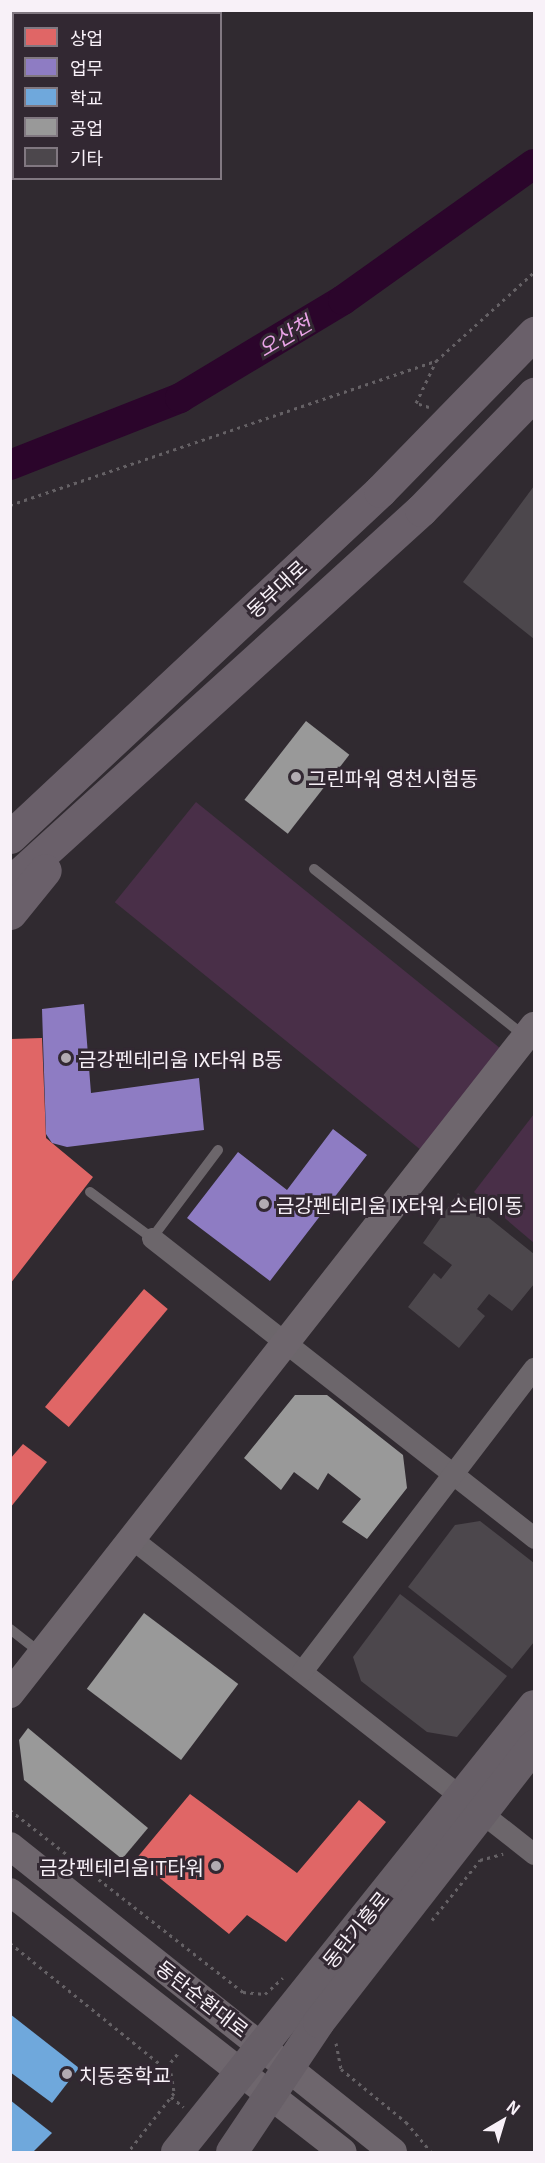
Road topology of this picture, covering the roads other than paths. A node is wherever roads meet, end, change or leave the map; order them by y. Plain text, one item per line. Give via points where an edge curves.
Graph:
1 (534, 333) edge
2 (534, 394) edge
3 (109, 743) junction
4 (78, 820) junction
5 (10, 822) edge
6 (10, 837) edge
7 (314, 869) dead end
8 (10, 883) edge
9 (10, 913) edge
10 (530, 1031) edge
11 (218, 1150) dead end
12 (90, 1192) dead end
13 (152, 1238) junction
14 (285, 1340) junction
15 (534, 1368) edge
16 (452, 1473) junction
17 (131, 1538) junction
18 (534, 1538) edge
19 (10, 1629) edge
20 (42, 1653) junction
21 (302, 1671) junction
22 (10, 1694) edge
23 (534, 1706) edge
24 (534, 1746) edge
25 (472, 1806) junction
26 (10, 1846) edge
27 (534, 1854) edge
28 (10, 1892) edge
29 (262, 2045) junction
30 (289, 2068) junction
31 (241, 2072) junction
32 (270, 2095) junction
33 (177, 2152) edge
34 (232, 2152) edge
35 (343, 2152) edge
36 (393, 2152) edge

1 - 3 highway, 동부대로 via 380,491
2 - 4 highway, 동부대로 via 421,510
3 - 5 highway
3 - 6 highway, 동부대로
4 - 8 highway, 동부대로
4 - 9 highway
7 - 10 lane
10 - 14 street
11 - 13 lane
12 - 13 lane
13 - 14 street
14 - 16 street
14 - 17 street
15 - 16 street
16 - 18 street
16 - 21 street
17 - 20 street
17 - 21 street
19 - 20 lane
20 - 22 street
21 - 25 street
23 - 25 main road, 동탄기흥로
24 - 25 main road, 동탄기흥로
25 - 27 street
25 - 29 main road, 동탄기흥로
25 - 30 main road, 동탄기흥로
26 - 29 street, 동탄순환대로
28 - 31 street, 동탄순환대로
29 - 30 street, 동탄순환대로
29 - 31 main road, 동탄기흥로
30 - 32 main road, 동탄기흥로
30 - 36 street, 동탄순환대로
31 - 32 street, 동탄순환대로
31 - 33 main road, 동탄기흥로
32 - 34 main road, 동탄기흥로
32 - 35 street, 동탄순환대로

